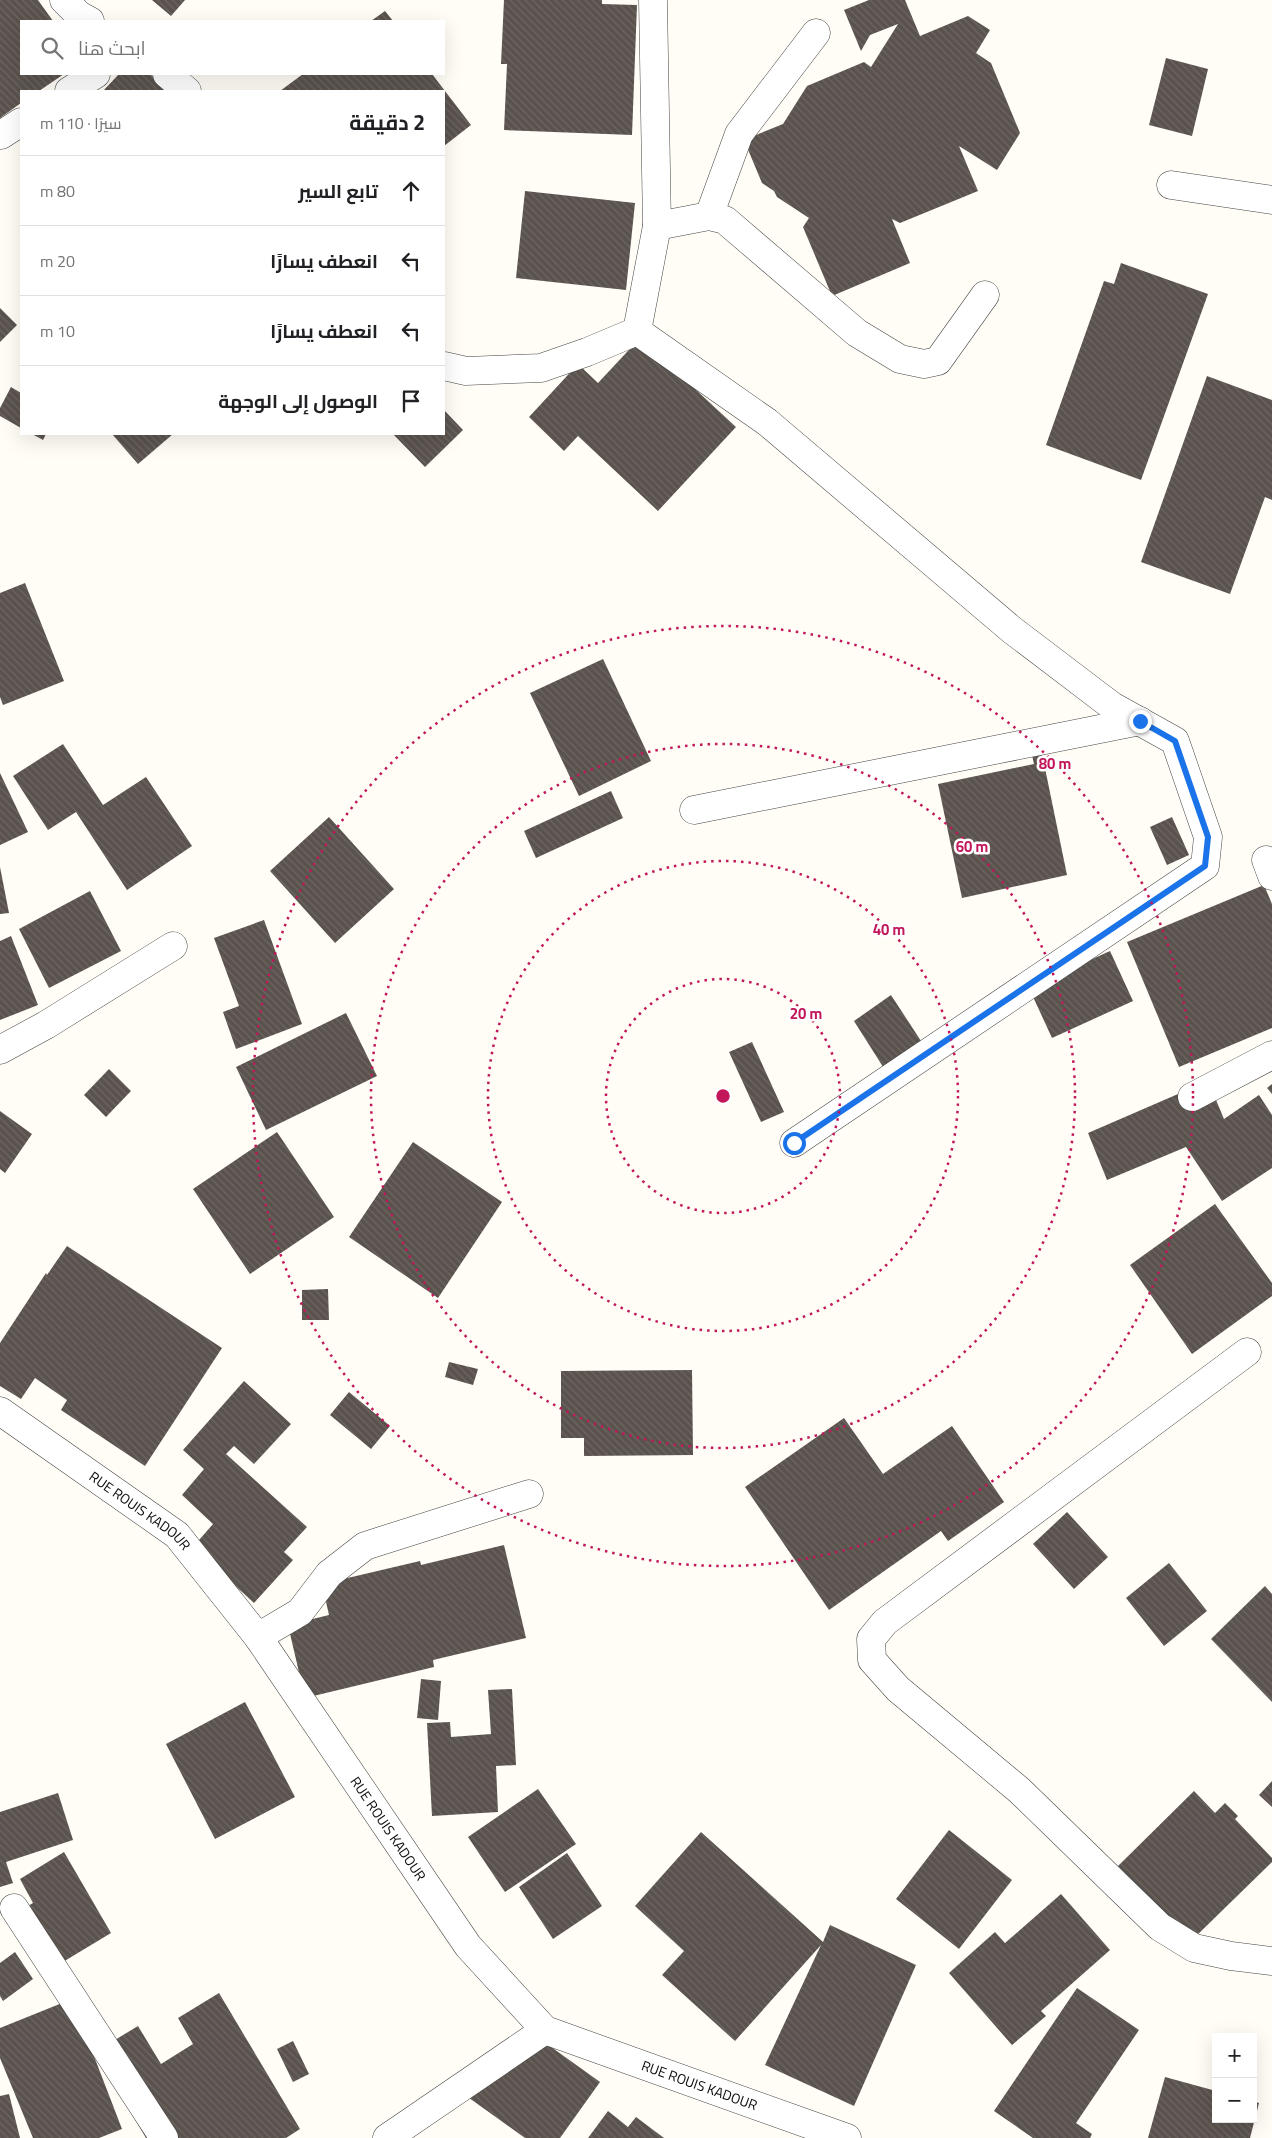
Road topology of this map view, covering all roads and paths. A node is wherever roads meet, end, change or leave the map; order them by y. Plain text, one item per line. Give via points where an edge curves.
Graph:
1 (64, 0) edge
2 (653, 0) edge
3 (88, 20) edge
4 (816, 33) dead end
5 (94, 75) edge
6 (168, 75) edge
7 (71, 90) edge
8 (186, 90) edge
9 (1171, 185) dead end
10 (1272, 200) edge
11 (709, 216) junction
12 (657, 226) junction
13 (985, 295) dead end
14 (637, 331) junction
15 (445, 366) edge
16 (1140, 721) junction
17 (694, 810) dead end
18 (173, 946) dead end
19 (0, 1050) edge
20 (1272, 1055) edge
21 (1192, 1097) dead end
22 (794, 1143) dead end
23 (1247, 1352) dead end
24 (0, 1411) edge
25 (529, 1494) dead end
26 (258, 1637) junction
27 (14, 1908) dead end
28 (1272, 1961) edge
29 (545, 2030) junction
30 (164, 2138) edge
31 (387, 2138) edge
32 (847, 2138) edge

1 - 3 street
2 - 12 street
4 - 11 street via 739,134
5 - 7 street
6 - 8 street
9 - 10 street
11 - 12 street
11 - 13 street via 725,220 857,333 900,359 924,364 938,361
12 - 14 street
14 - 15 street via 540,368 466,371
14 - 16 street via 767,422 1012,630 1112,706
16 - 17 street
16 - 22 street via 1175,741 1208,837 1205,866
18 - 19 street
20 - 21 street
23 - 28 street via 885,1622 871,1639 871,1646 872,1660 898,1689 1019,1790 1160,1927 1194,1948
24 - 26 street, RUE ROUIS KADOUR via 176,1535
25 - 26 street via 364,1546 329,1574 300,1612
26 - 29 street, RUE ROUIS KADOUR via 468,1946
27 - 30 street
29 - 31 street
29 - 32 street, RUE ROUIS KADOUR

